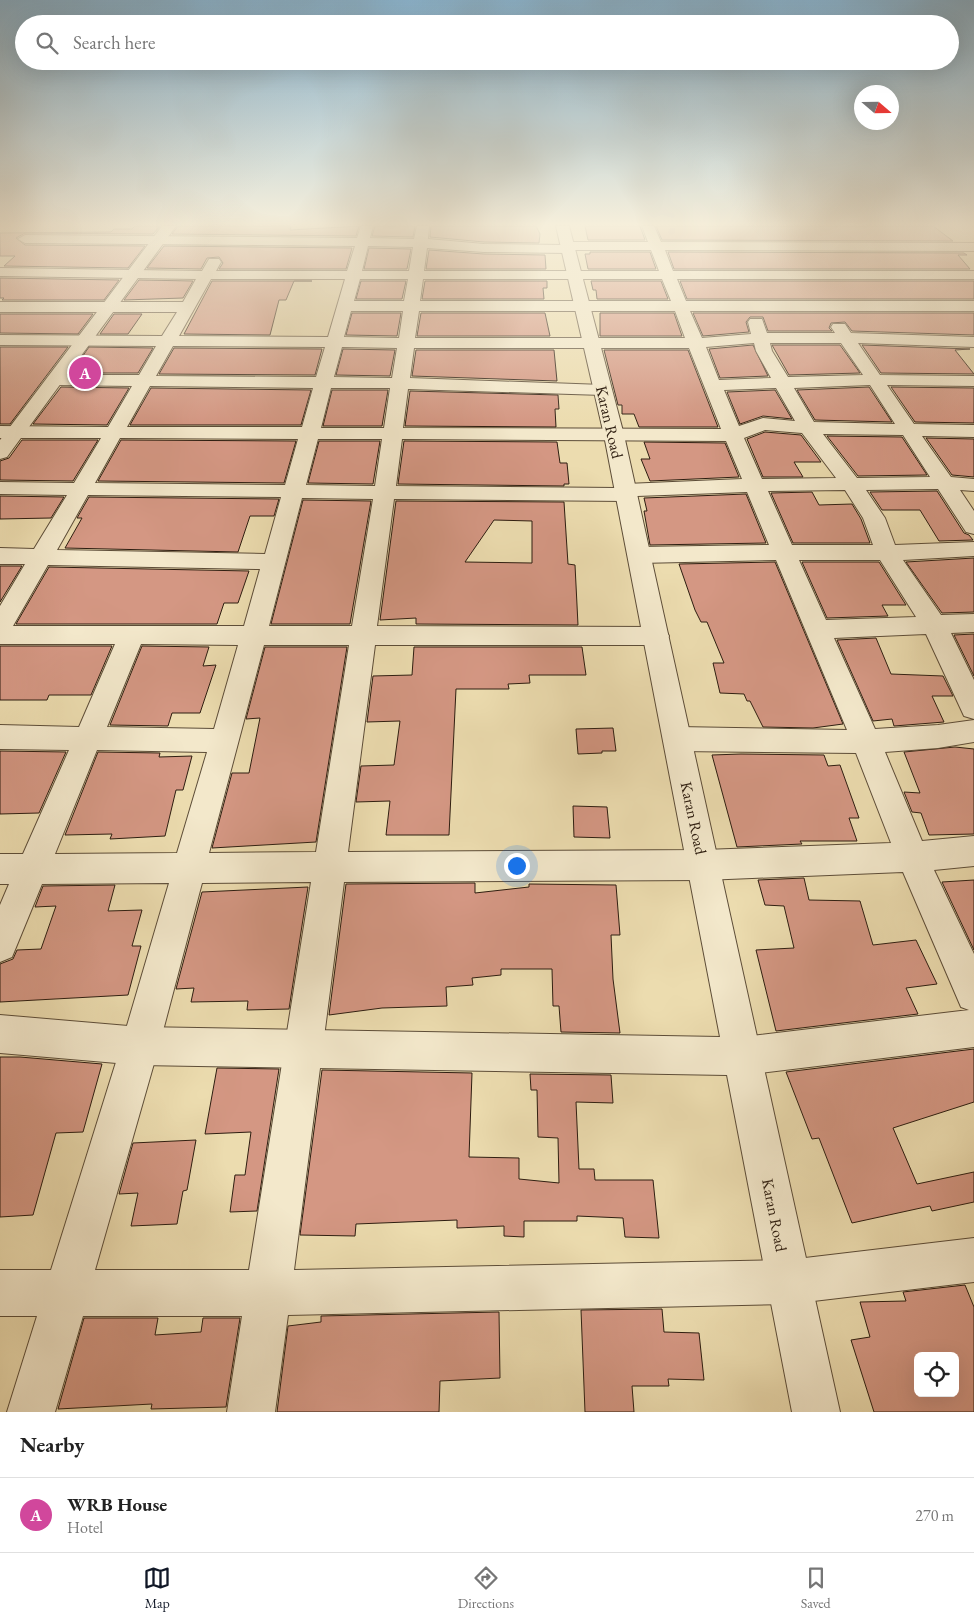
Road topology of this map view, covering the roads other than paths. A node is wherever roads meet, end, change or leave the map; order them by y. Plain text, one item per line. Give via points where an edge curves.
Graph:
1 (48, 292) edge
2 (119, 292) edge
3 (196, 292) edge
4 (349, 292) edge
5 (414, 292) edge
6 (579, 292) edge
7 (675, 292) edge
8 (745, 292) edge
9 (816, 292) edge
10 (888, 292) edge
11 (969, 298) edge
12 (681, 305) junction
13 (752, 305) junction
14 (345, 306) junction
15 (412, 306) junction
16 (826, 306) junction
17 (901, 306) junction
18 (0, 307) edge
19 (35, 307) junction
20 (108, 307) junction
21 (187, 307) junction
22 (583, 307) junction
23 (760, 338) junction
24 (847, 338) junction
25 (931, 340) junction
26 (83, 341) junction
27 (167, 341) junction
28 (2, 342) edge
29 (335, 342) junction
30 (974, 342) edge
31 (406, 343) junction
32 (697, 343) junction
33 (592, 344) junction
34 (56, 380) junction
35 (875, 380) junction
36 (144, 381) junction
37 (967, 381) edge
38 (324, 382) junction
39 (401, 383) junction
40 (783, 384) junction
41 (715, 385) junction
42 (603, 390) junction
43 (974, 398) edge
44 (808, 428) junction
45 (908, 430) junction
46 (974, 431) edge
47 (8, 432) edge
48 (114, 433) junction
49 (310, 433) junction
50 (393, 434) junction
51 (614, 435) junction
52 (733, 435) junction
53 (0, 453) edge
54 (944, 482) junction
55 (850, 484) junction
56 (756, 485) junction
57 (974, 485) edge
58 (0, 488) edge
59 (81, 489) junction
60 (293, 492) junction
61 (384, 493) junction
62 (626, 493) junction
63 (974, 528) edge
64 (974, 549) edge
65 (784, 552) junction
66 (887, 553) junction
67 (639, 555) junction
68 (0, 556) edge
69 (41, 557) junction
70 (274, 562) junction
71 (974, 623) edge
72 (934, 624) junction
73 (0, 627) edge
74 (817, 630) junction
75 (0, 635) edge
76 (132, 635) junction
77 (254, 636) junction
78 (364, 636) junction
79 (656, 636) junction
80 (974, 708) edge
81 (974, 731) edge
82 (0, 737) edge
83 (678, 738) junction
84 (88, 739) junction
85 (866, 741) junction
86 (224, 742) junction
87 (974, 850) edge
88 (912, 857) junction
89 (704, 865) junction
90 (330, 867) junction
91 (0, 869) edge
92 (34, 869) junction
93 (189, 869) junction
94 (0, 945) edge
95 (974, 994) edge
96 (974, 1028) edge
97 (0, 1034) edge
98 (140, 1046) junction
99 (303, 1049) junction
100 (743, 1056) junction
101 (974, 1260) edge
102 (788, 1282) junction
103 (0, 1293) edge
104 (66, 1293) junction
105 (268, 1293) junction
106 (32, 1412) edge
107 (251, 1412) edge
108 (816, 1412) edge

1 - 19 street
2 - 20 street
3 - 21 street
4 - 14 street
5 - 15 street
6 - 22 street, Karan Road
7 - 12 street
8 - 13 street
9 - 16 street
10 - 17 street
11 - 17 street
12 - 13 street
12 - 22 street
12 - 32 street
13 - 16 street
13 - 23 street
14 - 15 street
14 - 29 street
15 - 22 street
15 - 31 street
16 - 17 street
16 - 24 street
17 - 25 street
18 - 19 street
19 - 20 street
19 - 28 street
20 - 21 street
20 - 26 street
21 - 27 street
22 - 33 street, Karan Road
23 - 24 street
23 - 32 street
23 - 40 street
24 - 25 street
24 - 35 street
25 - 30 street
25 - 37 street via 945,360
26 - 27 street
26 - 28 street
26 - 34 street
27 - 29 street
27 - 36 street
29 - 31 street
29 - 38 street
31 - 33 street
31 - 39 street
32 - 33 street
32 - 41 street
33 - 42 street, Karan Road
34 - 36 street
34 - 47 street
35 - 37 street
35 - 40 street
35 - 45 street
36 - 38 street
36 - 48 street
37 - 43 street
38 - 39 street
38 - 49 street
39 - 42 street
39 - 50 street
40 - 41 street
40 - 44 street
41 - 52 street
42 - 51 street, Karan Road
44 - 45 street
44 - 52 street via 763,424
44 - 55 street
45 - 46 street
45 - 54 street
47 - 48 street
47 - 53 street
48 - 49 street
48 - 59 street
49 - 50 street
49 - 60 street
50 - 51 street
50 - 61 street
51 - 52 street
51 - 62 street, Karan Road
52 - 56 street
54 - 55 street
54 - 57 street
54 - 63 street
55 - 56 street
55 - 66 street via 874,518
56 - 62 street
56 - 65 street
58 - 59 street
59 - 60 street
59 - 69 street
60 - 61 street
60 - 70 street
61 - 62 street
61 - 78 street
62 - 67 street, Karan Road
64 - 66 street
65 - 66 street
65 - 67 street
65 - 74 street
66 - 72 street
67 - 79 street, Karan Road
68 - 69 street
69 - 70 street
69 - 73 street
70 - 77 street
71 - 72 street
72 - 74 street
72 - 80 street
74 - 85 street
75 - 76 street
76 - 77 street
76 - 84 street
77 - 78 street
77 - 86 street
78 - 79 street
78 - 90 street
79 - 83 street, Karan Road
81 - 85 street
82 - 84 street
83 - 85 street
83 - 89 street, Karan Road
84 - 86 street
84 - 92 street
85 - 88 street
86 - 93 street
87 - 88 street
88 - 89 street
88 - 95 street
89 - 90 street
89 - 100 street, Karan Road
90 - 93 street
90 - 99 street
91 - 92 street
92 - 93 street
92 - 94 street
93 - 98 street
96 - 100 street
97 - 98 street
98 - 99 street
98 - 104 street
99 - 100 street
99 - 105 street
100 - 102 street, Karan Road
101 - 102 street
102 - 105 street
102 - 108 street, Karan Road
103 - 104 street
104 - 105 street
104 - 106 street
105 - 107 street

